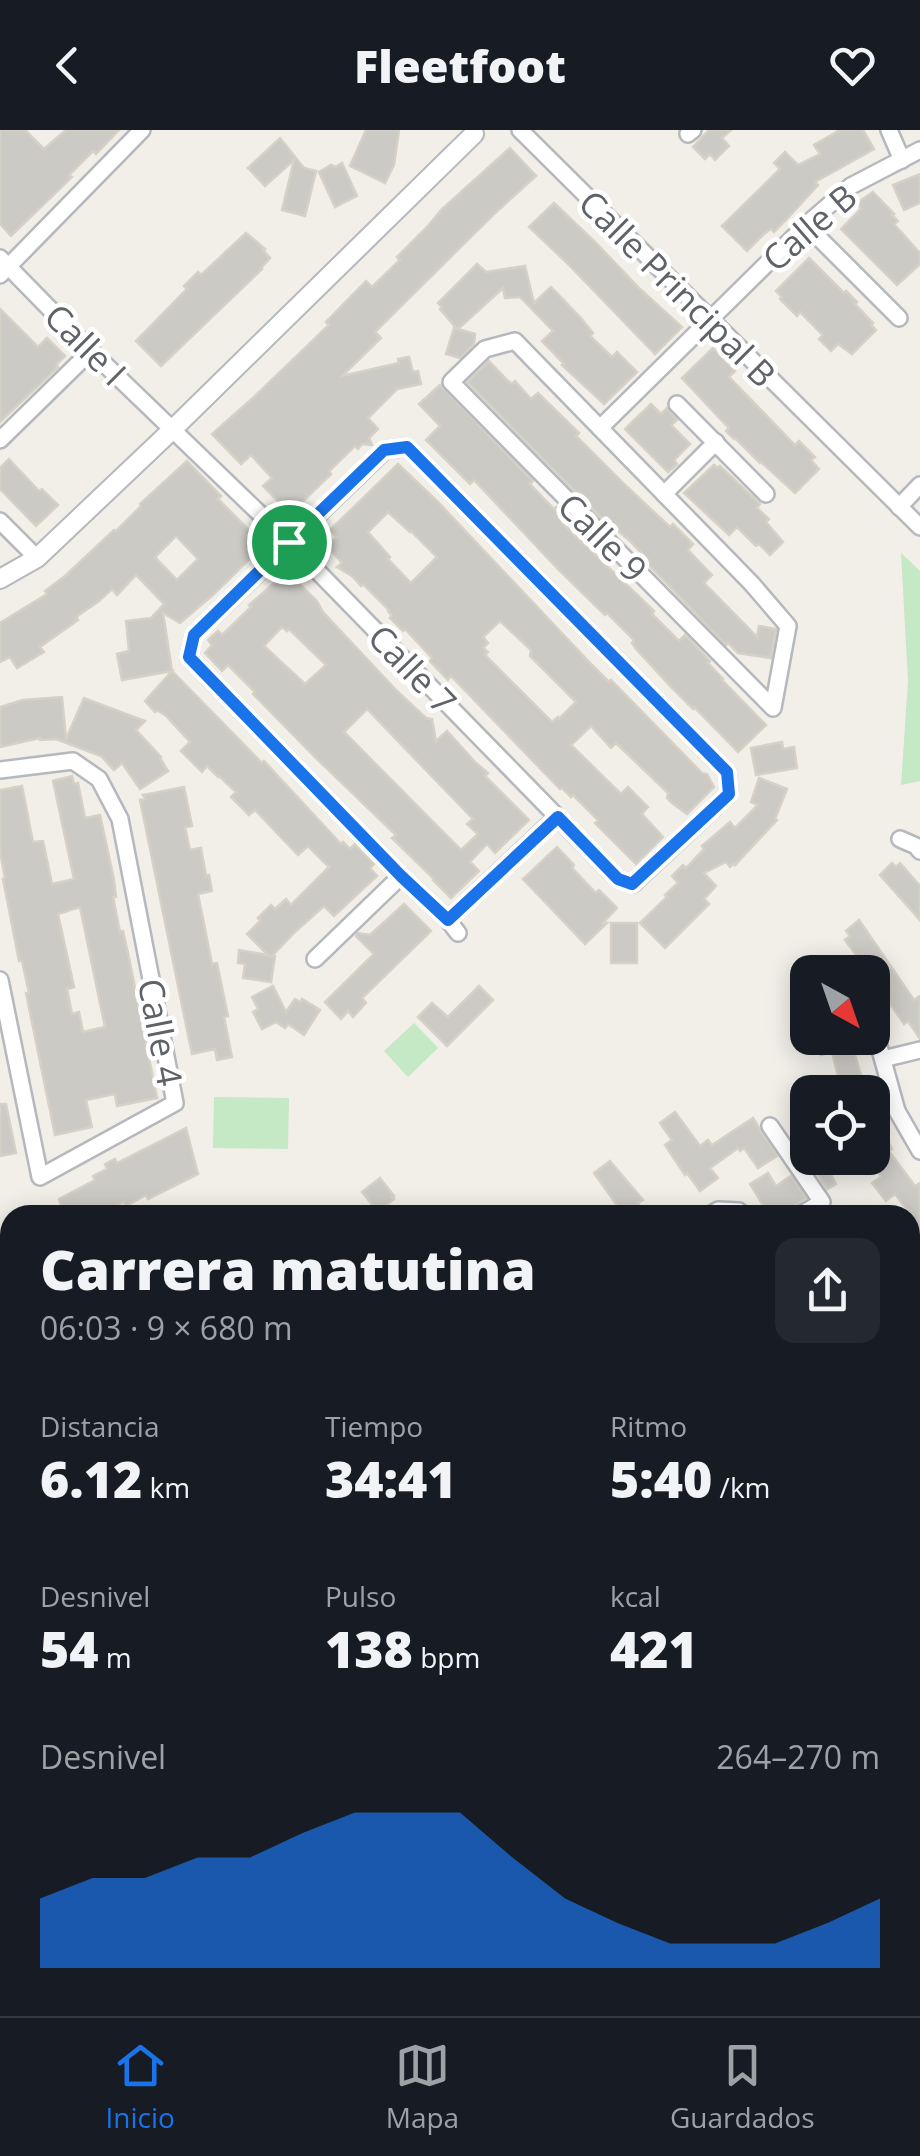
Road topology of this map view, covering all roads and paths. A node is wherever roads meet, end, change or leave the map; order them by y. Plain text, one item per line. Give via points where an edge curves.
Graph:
1 (142, 130) edge
2 (520, 130) edge
3 (889, 130) edge
4 (476, 131) edge
5 (920, 150) edge
6 (902, 160) junction
7 (806, 225) junction
8 (3, 266) edge
9 (899, 318) dead end
10 (710, 319) junction
11 (91, 351) junction
12 (678, 404) dead end
13 (600, 428) junction
14 (173, 429) junction
15 (0, 440) edge
16 (716, 442) junction
17 (920, 485) edge
18 (664, 494) junction
19 (766, 494) dead end
20 (900, 506) junction
21 (0, 521) edge
22 (920, 527) edge
23 (289, 542) junction
24 (37, 558) junction
25 (0, 580) edge
26 (0, 770) edge
27 (558, 817) junction
28 (900, 839) dead end
29 (920, 852) edge
30 (401, 876) junction
31 (315, 960) dead end
32 (1, 987) edge
33 (920, 1050) edge
34 (882, 1055) edge
35 (883, 1059) junction
36 (770, 1126) dead end
37 (920, 1151) edge
38 (817, 1205) edge

1 - 8 street
2 - 10 street, Calle Principal B
3 - 6 street
4 - 14 street
5 - 6 street, Calle B
6 - 7 street, Calle B via 851,186
7 - 9 street
7 - 10 street, Calle B
8 - 11 street, Calle I
10 - 13 street, Calle B
10 - 20 street, Calle Principal B
11 - 14 street, Calle I
11 - 15 street
12 - 16 street
13 - 18 street, Calle 9
13 - 18 street, Calle 9 via 515,341 485,349 451,382 773,708 788,626
14 - 23 street, Calle 7
14 - 24 street
16 - 18 street
16 - 19 street
17 - 20 street
20 - 22 street, Calle Principal B
21 - 24 street
23 - 27 street, Calle 7
23 - 27 street, Calle 7 via 384,450 407,447 727,772 729,794 632,884 618,879
23 - 30 street via 194,635 189,657
24 - 25 street
26 - 32 street, Calle 4 via 74,761 99,779 120,819 175,1102 40,1177
27 - 30 street via 453,927
28 - 29 street
30 - 31 street
33 - 35 street
34 - 35 street
35 - 37 street via 896,1111
36 - 38 street via 822,1202

